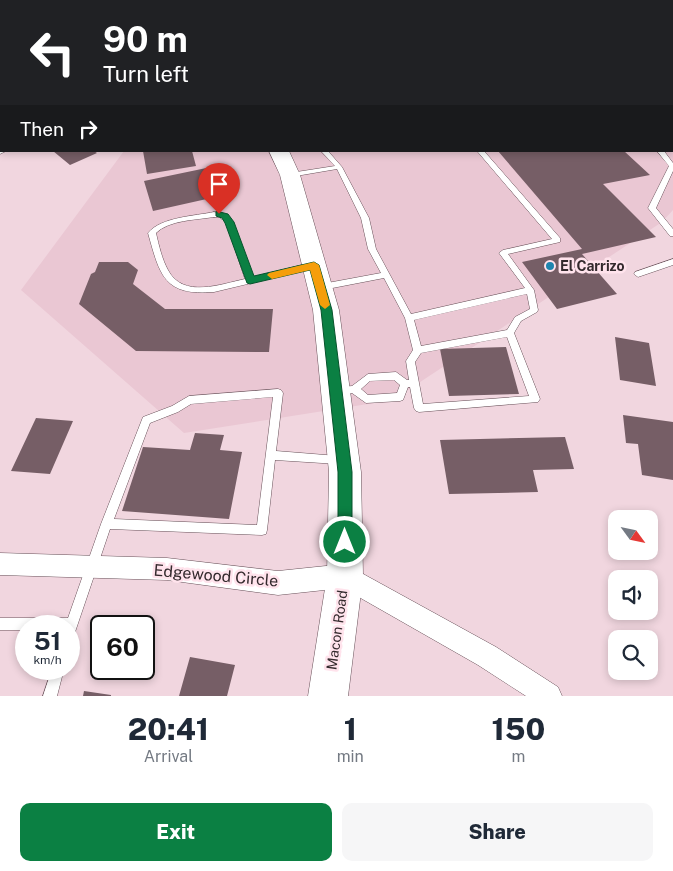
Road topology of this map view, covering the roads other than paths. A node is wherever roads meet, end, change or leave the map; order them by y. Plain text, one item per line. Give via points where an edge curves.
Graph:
1 (279, 152) edge
2 (325, 152) edge
3 (481, 152) edge
4 (661, 152) edge
5 (339, 167) junction
6 (290, 175) junction
7 (673, 234) edge
8 (673, 262) edge
9 (638, 274) dead end
10 (386, 275) junction
11 (318, 276) junction
12 (250, 280) junction
13 (530, 290) junction
14 (409, 318) junction
15 (510, 333) junction
16 (418, 350) junction
17 (410, 384) junction
18 (345, 390) junction
19 (270, 455) junction
20 (344, 460) junction
21 (106, 524) junction
22 (0, 564) edge
23 (89, 567) junction
24 (345, 576) junction
25 (74, 615) edge
26 (0, 624) edge
27 (15, 625) edge
28 (55, 680) edge
29 (50, 696) edge
30 (328, 696) edge
31 (549, 696) edge

1 - 6 main road, Macon Road
2 - 5 lane
3 - 13 lane via 557,240 503,253
4 - 7 lane via 672,166 652,208
5 - 6 lane
5 - 10 lane via 365,218 372,249
6 - 11 main road, Macon Road
8 - 9 lane
10 - 11 lane
10 - 14 lane
11 - 12 lane
11 - 18 main road, Macon Road
12 - 12 lane via 197,292 177,286 164,273 153,230 161,225 203,216 225,216
13 - 14 lane
13 - 15 lane via 534,310 518,319
14 - 16 lane
15 - 16 lane
15 - 17 lane via 535,399 419,408
16 - 17 lane via 410,361
17 - 18 lane via 396,376 368,378
17 - 18 lane via 400,397 366,398
18 - 20 main road, Macon Road
19 - 20 lane
19 - 21 lane via 262,530
19 - 21 lane via 278,393 189,400 146,420
20 - 24 main road, Macon Road
21 - 23 lane
22 - 23 street, Edgewood Circle
23 - 24 street, Edgewood Circle via 167,569 278,583
23 - 25 lane
24 - 30 main road, Macon Road
24 - 31 street via 487,656
26 - 27 lane
28 - 29 lane

